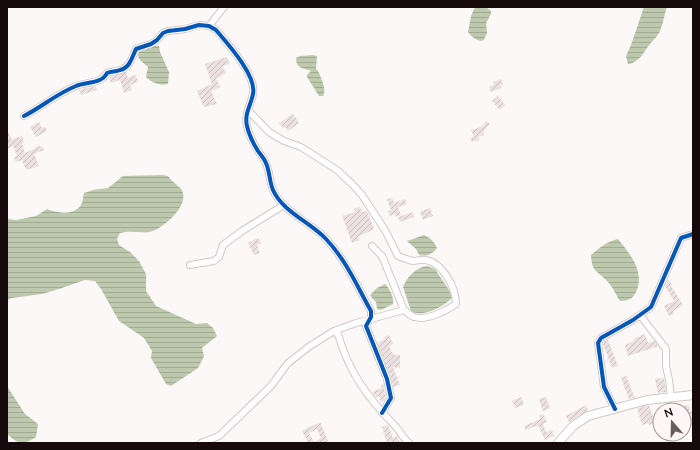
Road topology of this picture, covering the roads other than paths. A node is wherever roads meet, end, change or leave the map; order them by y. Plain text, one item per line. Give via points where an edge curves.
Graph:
1 (224, 7) edge
2 (209, 26) junction
3 (248, 110) junction
4 (24, 116) dead end
5 (283, 204) junction
6 (693, 234) edge
7 (372, 246) dead end
8 (190, 265) dead end
9 (404, 310) junction
10 (640, 314) junction
11 (368, 320) junction
12 (334, 332) junction
13 (693, 395) edge
14 (671, 398) junction
15 (614, 409) junction
16 (382, 413) junction
17 (201, 443) edge
18 (409, 443) edge
19 (558, 443) edge

1 - 2 street
2 - 3 street via 216,30 250,75 254,89
2 - 4 street via 199,25 163,33 151,44 136,49 129,65 121,70 107,73 99,80 77,85
3 - 5 street via 246,117 250,138 265,160 273,190
3 - 9 street via 269,132 301,147 337,170 362,195 385,230 398,256 413,261 425,259 436,264 453,288 456,304 448,309 419,318
5 - 8 street via 223,245 219,257 214,262
5 - 11 street via 319,232 336,250 371,311
6 - 10 street via 681,238 651,307
7 - 9 street via 382,256
9 - 11 street
10 - 14 street via 666,349
10 - 15 street via 601,338 598,343 604,387
11 - 12 street
11 - 16 street via 366,326 387,379 391,398
12 - 16 street via 338,334 358,382
12 - 17 street via 288,363 272,386 219,436
13 - 14 street
14 - 15 street via 647,400
15 - 19 street via 588,416 573,426
16 - 18 street

